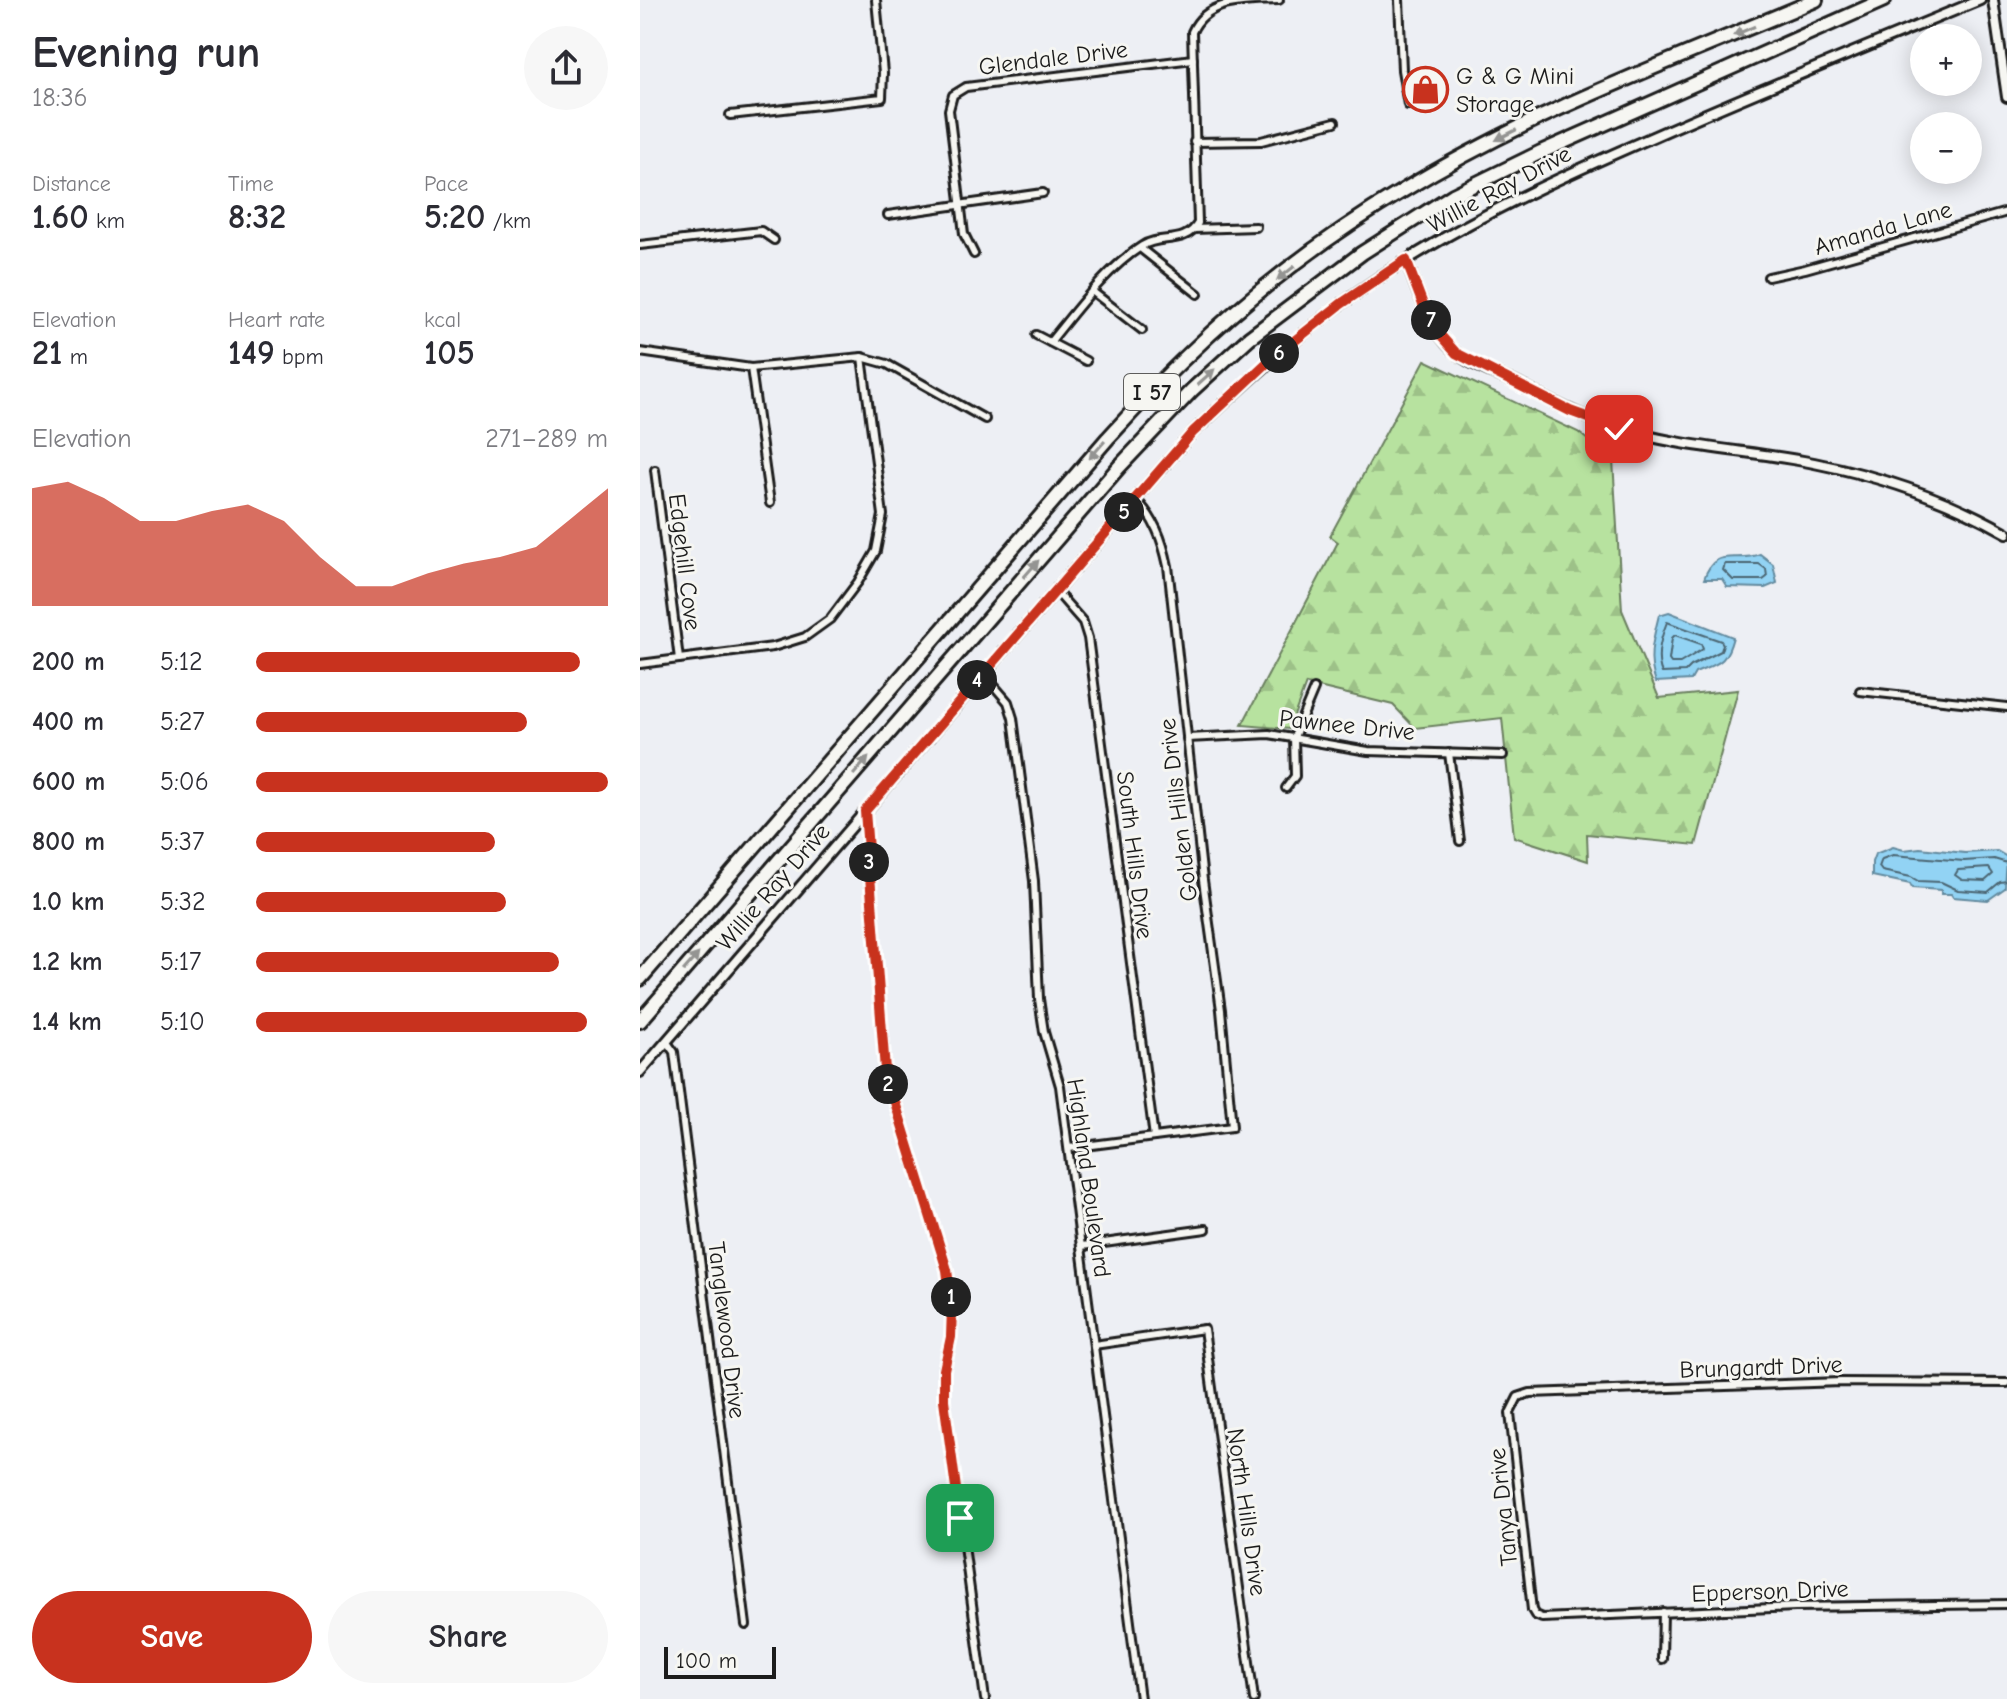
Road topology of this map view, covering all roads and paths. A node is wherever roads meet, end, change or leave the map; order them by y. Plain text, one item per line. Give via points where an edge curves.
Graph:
1 (876, 0) edge
2 (1279, 0) edge
3 (1399, 0) edge
4 (1816, 0) edge
5 (1884, 0) edge
6 (1980, 0) edge
7 (1993, 0) edge
8 (1193, 59) junction
9 (2007, 97) edge
10 (1408, 105) dead end
11 (730, 115) dead end
12 (1335, 122) dead end
13 (1194, 142) junction
14 (1043, 193) dead end
15 (961, 206) junction
16 (2007, 212) edge
17 (888, 215) dead end
18 (1256, 227) dead end
19 (1194, 229) junction
20 (774, 240) dead end
21 (640, 245) edge
22 (1140, 248) junction
23 (974, 254) dead end
24 (1406, 260) junction
25 (1768, 277) dead end
26 (1093, 292) junction
27 (1198, 294) dead end
28 (1142, 330) dead end
29 (1036, 335) dead end
30 (1050, 342) junction
31 (640, 352) edge
32 (862, 357) junction
33 (1086, 361) dead end
34 (751, 368) junction
35 (985, 419) dead end
36 (655, 470) dead end
37 (1136, 499) junction
38 (770, 503) dead end
39 (2007, 533) edge
40 (1055, 590) junction
41 (679, 659) junction
42 (640, 664) edge
43 (983, 673) junction
44 (1314, 689) dead end
45 (1860, 691) dead end
46 (2007, 707) edge
47 (1294, 737) junction
48 (1187, 738) junction
49 (1449, 753) junction
50 (1503, 755) dead end
51 (1286, 788) dead end
52 (865, 811) junction
53 (1460, 841) dead end
54 (640, 979) edge
55 (640, 1021) edge
56 (666, 1041) junction
57 (640, 1072) edge
58 (1154, 1137) junction
59 (1069, 1148) junction
60 (1206, 1229) dead end
61 (1082, 1246) junction
62 (1094, 1345) junction
63 (2007, 1383) edge
64 (1518, 1397) joint
65 (2007, 1604) edge
66 (1663, 1612) junction
67 (1535, 1615) joint
68 (746, 1625) dead end
69 (1662, 1659) dead end
70 (985, 1699) edge
71 (1140, 1699) edge
72 (1254, 1699) edge

1 - 11 street via 882,98
2 - 8 street via 1226,2 1204,10 1192,32
3 - 10 street
4 -> 54 highway, I 57 via 1533,120 1468,154 1345,229 1251,300 1188,355 1108,438
55 -> 5 highway, I 57 via 1119,467 1249,338 1362,253 1453,195
6 - 24 street, Willie Ray Drive via 1544,184
7 - 9 street
8 - 13 street
8 - 15 street, Glendale Drive via 966,87 953,95 949,110
12 - 13 street via 1261,141
13 - 19 street
14 - 15 street
15 - 17 street
15 - 23 street, Glendale Drive via 964,234
16 - 25 street, Amanda Lane
18 - 19 street
19 - 22 street
20 - 21 street via 761,231
22 - 26 street
22 - 27 street
24 - 37 street, Willie Ray Drive via 1269,361 1193,432
24 - 39 street via 1425,310 1456,353 1570,411 1683,443 1886,480 1948,502
26 - 28 street
26 - 30 street
29 - 30 street
30 - 33 street
31 - 34 street
32 - 34 street
32 - 35 street via 887,364
32 - 41 street via 883,515 876,551 858,582 830,619 805,637 773,647
34 - 38 street
36 - 41 street, Edgehill Cove
37 - 40 street, Willie Ray Drive
37 - 48 street, Golden Hills Drive via 1162,537
40 - 43 street, Willie Ray Drive
40 - 58 street, South Hills Drive via 1083,622 1088,638
41 - 42 street
43 - 52 street, Willie Ray Drive
43 - 59 street, Highland Boulevard via 1008,702 1013,718 1034,881 1039,999
44 - 47 street
45 - 46 street
47 - 48 street, Pawnee Drive
47 - 49 street, Pawnee Drive via 1368,751
47 - 51 street via 1295,776
48 - 58 street, Golden Hills Drive via 1232,1127
49 - 50 street, Pawnee Drive
49 - 53 street
52 - 56 street, Willie Ray Drive
52 - 70 street via 885,1070 947,1270 952,1308 944,1400
56 - 57 street, Willie Ray Drive
56 - 68 street, Tanglewood Drive via 674,1052
58 - 59 street
59 - 61 street, Highland Boulevard
60 - 61 street
61 - 62 street, Highland Boulevard
62 - 71 street, Highland Boulevard
62 - 72 street, North Hills Drive via 1204,1329
63 - 64 street, Brungardt Drive via 1825,1382
64 - 67 street, Tanya Drive via 1510,1413
65 - 66 street, Epperson Drive
66 - 67 street, Epperson Drive
66 - 69 street

